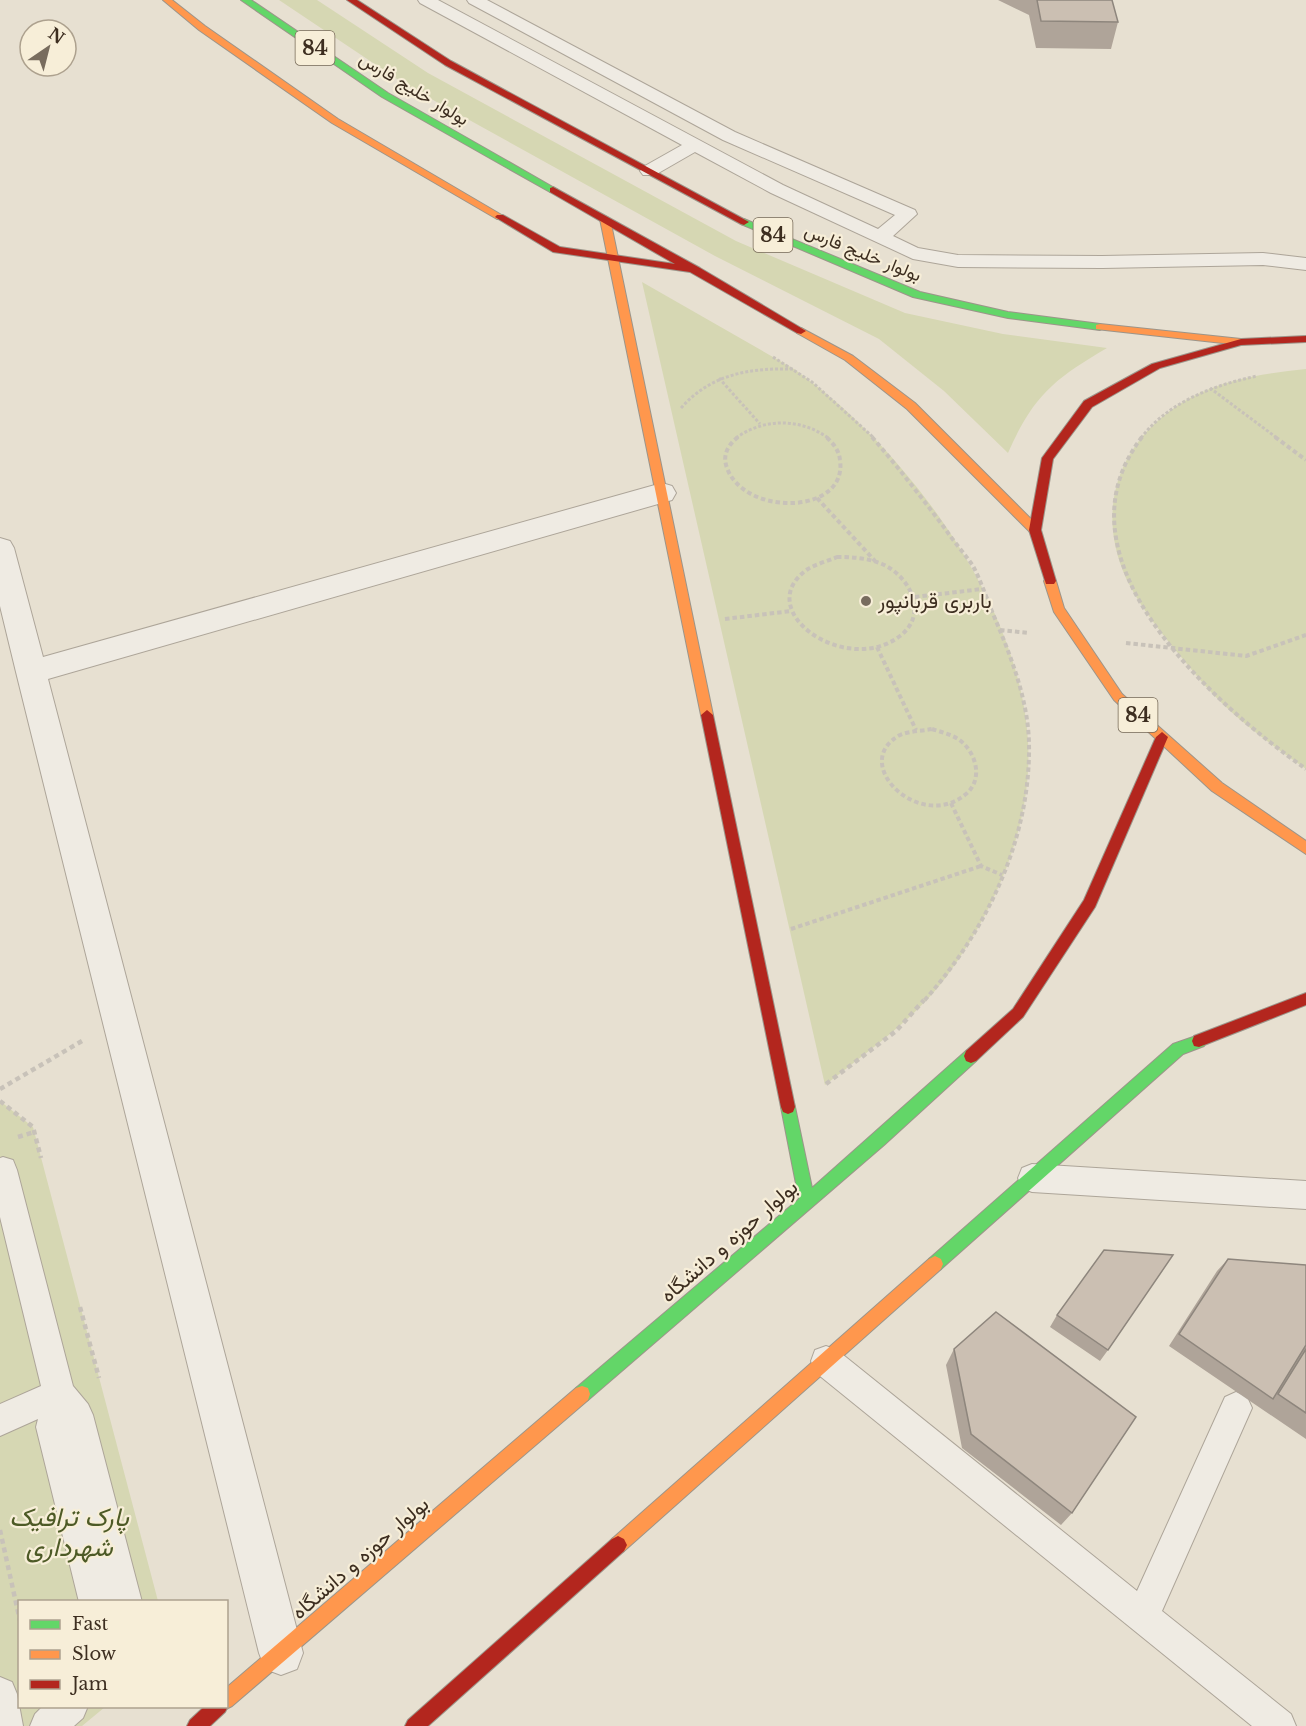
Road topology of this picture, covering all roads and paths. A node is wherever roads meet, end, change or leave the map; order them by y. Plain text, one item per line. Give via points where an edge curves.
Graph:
1 (167, 0) edge
2 (245, 0) edge
3 (351, 0) edge
4 (426, 0) edge
5 (475, 0) edge
6 (694, 145) junction
7 (649, 171) junction
8 (605, 219) junction
9 (879, 237) junction
10 (613, 258) junction
11 (1306, 264) edge
12 (696, 270) junction
13 (1306, 339) edge
14 (1241, 342) junction
15 (767, 353) dead end
16 (1173, 361) junction
17 (794, 369) junction
18 (1267, 374) dead end
19 (719, 378) junction
20 (1211, 389) junction
21 (678, 417) dead end
22 (760, 424) junction
23 (1306, 460) edge
24 (662, 493) junction
25 (817, 498) junction
26 (1035, 530) junction
27 (0, 548) edge
28 (875, 561) junction
29 (983, 589) junction
30 (915, 597) junction
31 (791, 611) junction
32 (719, 620) dead end
33 (1000, 630) junction
34 (1306, 635) edge
35 (1078, 638) junction
36 (877, 647) junction
37 (1174, 648) junction
38 (32, 672) junction
39 (916, 730) junction
40 (1162, 737) junction
41 (1306, 769) edge
42 (951, 803) junction
43 (1306, 848) edge
44 (981, 866) junction
45 (1002, 875) junction
46 (787, 918) dead end
47 (1306, 999) edge
48 (119, 1019) junction
49 (823, 1074) dead end
50 (0, 1089) edge
51 (0, 1171) edge
52 (1032, 1178) junction
53 (1306, 1195) edge
54 (807, 1201) junction
55 (826, 1361) junction
56 (58, 1394) junction
57 (1236, 1408) dead end
58 (0, 1420) edge
59 (0, 1530) edge
60 (96, 1600) edge
61 (124, 1600) edge
62 (18, 1612) edge
63 (1143, 1617) junction
64 (281, 1653) junction
65 (228, 1698) edge
66 (70, 1708) edge
67 (218, 1708) edge
68 (47, 1726) edge
69 (196, 1726) edge
70 (414, 1726) edge
71 (1279, 1726) edge

1 - 10 main road via 335,121 557,250
2 - 8 main road, بولوار خلیج فارس / 84 via 385,95
3 - 7 main road, بولوار خلیج فارس / 84 via 448,63
4 - 6 lane
5 - 9 lane via 729,136 908,214
6 - 7 lane
6 - 9 lane
7 - 14 main road, بولوار خلیج فارس / 84 via 754,227 917,295 1008,315
8 - 10 main road
8 - 12 main road, بولوار خلیج فارس / 84
9 - 11 lane via 913,253 957,261 1263,259
10 - 12 main road
10 - 24 main road
12 - 26 main road, بولوار خلیج فارس / 84 via 849,358 911,406
13 - 14 main road, 84
14 - 16 main road, 84
15 - 17 path
16 - 20 path
16 - 26 main road, 84 via 1156,366 1088,404 1048,458
17 - 19 path via 742,370
17 - 29 path via 864,428 901,470 956,542
18 - 20 path
19 - 21 path via 697,390
19 - 22 path
20 - 23 path
20 - 37 path via 1173,408 1138,440 1125,460 1113,503 1112,527 1126,577 1139,602
22 - 25 path via 802,425 821,433 835,445 842,459 841,474 833,488
22 - 25 path via 732,441 725,454 724,467 731,480 743,492 779,504
24 - 38 street
24 - 54 main road
25 - 28 path
26 - 35 main road, 84 via 1058,609
27 - 38 street
28 - 30 path via 893,569
28 - 31 path via 837,557 819,562 793,582 789,596
29 - 30 path
29 - 33 path
30 - 36 path via 913,622 904,633
31 - 32 path
31 - 36 path via 814,638 834,647
33 - 35 path
33 - 45 path via 1023,700 1029,742 1026,794 1014,848
34 - 37 path via 1246,656
35 - 37 path
35 - 40 main road, 84 via 1118,697
36 - 39 path
37 - 41 path via 1211,692
38 - 48 street
39 - 42 path via 932,729 960,740 971,751 978,775 973,787
39 - 42 path via 888,743 881,770 900,795 915,803
40 - 43 main road, 84 via 1217,788
40 - 54 main road, بولوار حوزه و دانشگاه via 1090,903 1018,1013
42 - 44 path
44 - 45 path
44 - 46 path via 789,930
45 - 49 path via 989,909 948,974 896,1031 825,1085
47 - 52 main road via 1178,1049
48 - 50 path
48 - 64 street
51 - 56 lane via 3,1170
52 - 53 lane
52 - 55 main road
54 - 64 main road, بولوار حوزه و دانشگاه
55 - 63 lane
55 - 70 main road
56 - 58 lane
56 - 60 lane via 52,1426
56 - 61 lane via 77,1415
57 - 63 lane
59 - 62 path
63 - 71 lane
64 - 65 main road, بولوار حوزه و دانشگاه
66 - 68 lane
67 - 69 main road

